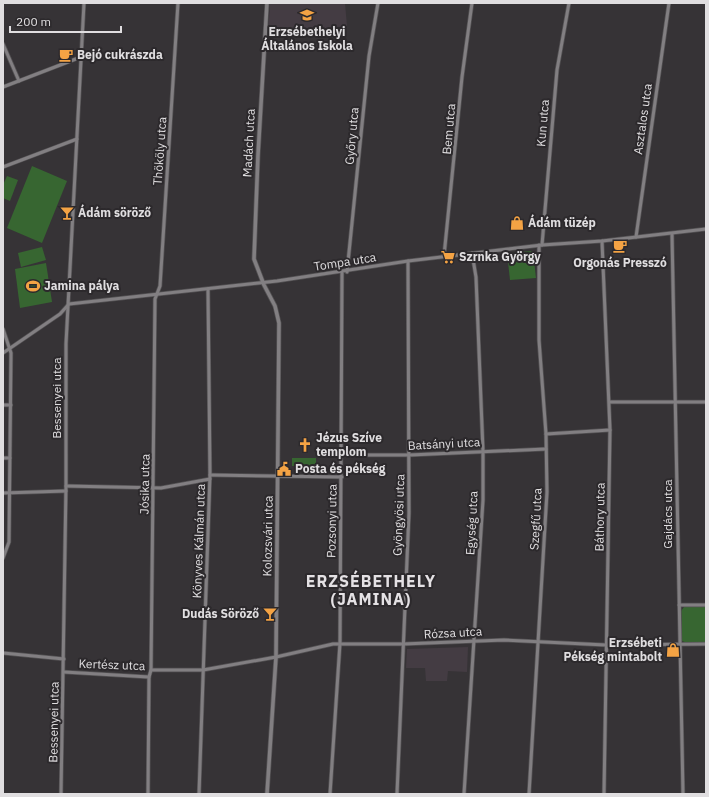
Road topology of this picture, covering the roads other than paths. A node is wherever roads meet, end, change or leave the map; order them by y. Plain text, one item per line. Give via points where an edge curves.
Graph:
1 (84, 3) edge
2 (178, 3) edge
3 (268, 3) edge
4 (378, 3) edge
5 (472, 3) edge
6 (569, 3) edge
7 (669, 3) edge
8 (3, 44) edge
9 (81, 57) junction
10 (18, 81) junction
11 (3, 87) edge
12 (77, 140) junction
13 (3, 167) edge
14 (706, 229) edge
15 (672, 234) junction
16 (636, 237) junction
17 (602, 241) junction
18 (541, 245) junction
19 (472, 253) junction
20 (444, 256) junction
21 (408, 261) junction
22 (342, 272) junction
23 (347, 272) junction
24 (263, 282) junction
25 (208, 289) junction
26 (158, 294) junction
27 (155, 299) joint
28 (69, 304) junction
29 (3, 329) edge
30 (10, 348) junction
31 (3, 353) edge
32 (610, 402) junction
33 (675, 402) junction
34 (706, 402) edge
35 (3, 405) edge
36 (11, 406) junction
37 (610, 430) junction
38 (546, 434) junction
39 (546, 449) junction
40 (483, 451) junction
41 (342, 455) junction
42 (410, 455) junction
43 (3, 458) edge
44 (10, 458) junction
45 (278, 476) junction
46 (210, 477) junction
47 (342, 477) junction
48 (66, 486) junction
49 (154, 488) junction
50 (66, 491) junction
51 (3, 493) edge
52 (9, 493) junction
53 (3, 558) edge
54 (706, 605) edge
55 (679, 606) junction
56 (474, 640) junction
57 (538, 641) junction
58 (340, 644) junction
59 (403, 644) junction
60 (680, 644) junction
61 (706, 644) edge
62 (606, 645) junction
63 (3, 654) edge
64 (276, 657) junction
65 (64, 659) junction
66 (151, 670) junction
67 (203, 670) junction
68 (64, 672) junction
69 (150, 677) junction
70 (61, 794) edge
71 (148, 794) edge
72 (199, 794) edge
73 (267, 794) edge
74 (330, 794) edge
75 (397, 794) edge
76 (464, 794) edge
77 (530, 794) edge
78 (604, 794) edge
79 (683, 794) edge

1 - 9 street, Bessenyei utca
2 - 26 street, Thököly utca
3 - 24 street, Madách utca via 254,259
4 - 23 street, Győry utca via 369,56
5 - 20 street, Bem utca
6 - 18 street, Kun utca via 557,78
7 - 16 street, Asztalos utca
8 - 10 street
9 - 10 street
9 - 12 street, Bessenyei utca
10 - 11 street
12 - 13 street
12 - 28 street, Bessenyei utca
14 - 15 street, Tompa utca
15 - 16 street, Tompa utca
15 - 33 street, Gajdács utca
16 - 17 street, Tompa utca
17 - 18 street, Tompa utca
17 - 32 street, Báthory utca
18 - 19 street, Tompa utca
18 - 38 street, Szegfű utca via 539,340
19 - 20 street, Tompa utca
19 - 40 street, Egység utca via 476,277
20 - 21 street, Tompa utca
21 - 23 street, Tompa utca
21 - 42 street, Gyöngyösi utca
22 - 23 street, Tompa utca
22 - 24 street, Tompa utca
22 - 41 street, Pozsonyi utca
24 - 25 street, Tompa utca
24 - 45 street, Kolozsvári utca via 275,306 278,323
25 - 26 street, Tompa utca
25 - 46 street, Könyves Kálmán utca
26 - 27 street, Thököly utca
26 - 28 street, Tompa utca
27 - 49 street, Jósika utca
28 - 30 street via 60,314
28 - 48 street, Bessenyei utca via 66,344
29 - 30 street
30 - 31 street
30 - 36 street
32 - 33 street
32 - 37 street, Báthory utca
33 - 34 street
33 - 55 street, Gajdács utca
35 - 36 street
36 - 44 street
37 - 38 street
37 - 62 street, Báthory utca
38 - 39 street, Szegfű utca
39 - 40 street, Batsányi utca
39 - 57 street, Szegfű utca via 547,492
40 - 42 street, Batsányi utca
40 - 56 street, Egység utca via 483,500
41 - 42 street, Batsányi utca
41 - 47 street, Pozsonyi utca
42 - 59 street, Gyöngyösi utca
43 - 44 street
44 - 52 street
45 - 46 street
45 - 47 street
45 - 64 street, Kolozsvári utca
46 - 49 street
46 - 67 street, Könyves Kálmán utca
47 - 58 street, Pozsonyi utca
48 - 49 street
48 - 50 street, Bessenyei utca
49 - 66 street, Jósika utca
50 - 52 street
50 - 65 street, Bessenyei utca
51 - 52 street
52 - 53 street via 9,542
54 - 55 street
55 - 60 street, Gajdács utca
56 - 57 street, Rózsa utca
56 - 59 street, Rózsa utca
56 - 76 street, Egység utca
57 - 62 street, Rózsa utca
57 - 77 street, Szegfű utca
58 - 59 street, Rózsa utca
58 - 64 street, Rózsa utca
58 - 74 street, Pozsonyi utca
59 - 75 street, Gyöngyösi utca
60 - 61 street, Rózsa utca
60 - 62 street, Rózsa utca
60 - 79 street, Gajdács utca
62 - 78 street, Báthory utca
63 - 65 street, Kertész utca
64 - 67 street, Rózsa utca
64 - 73 street, Kolozsvári utca
65 - 68 street, Bessenyei utca
66 - 67 street, Kertész utca
66 - 69 street, Kertész utca
67 - 72 street, Könyves Kálmán utca
68 - 69 street, Kertész utca
68 - 70 street, Bessenyei utca
69 - 71 street

